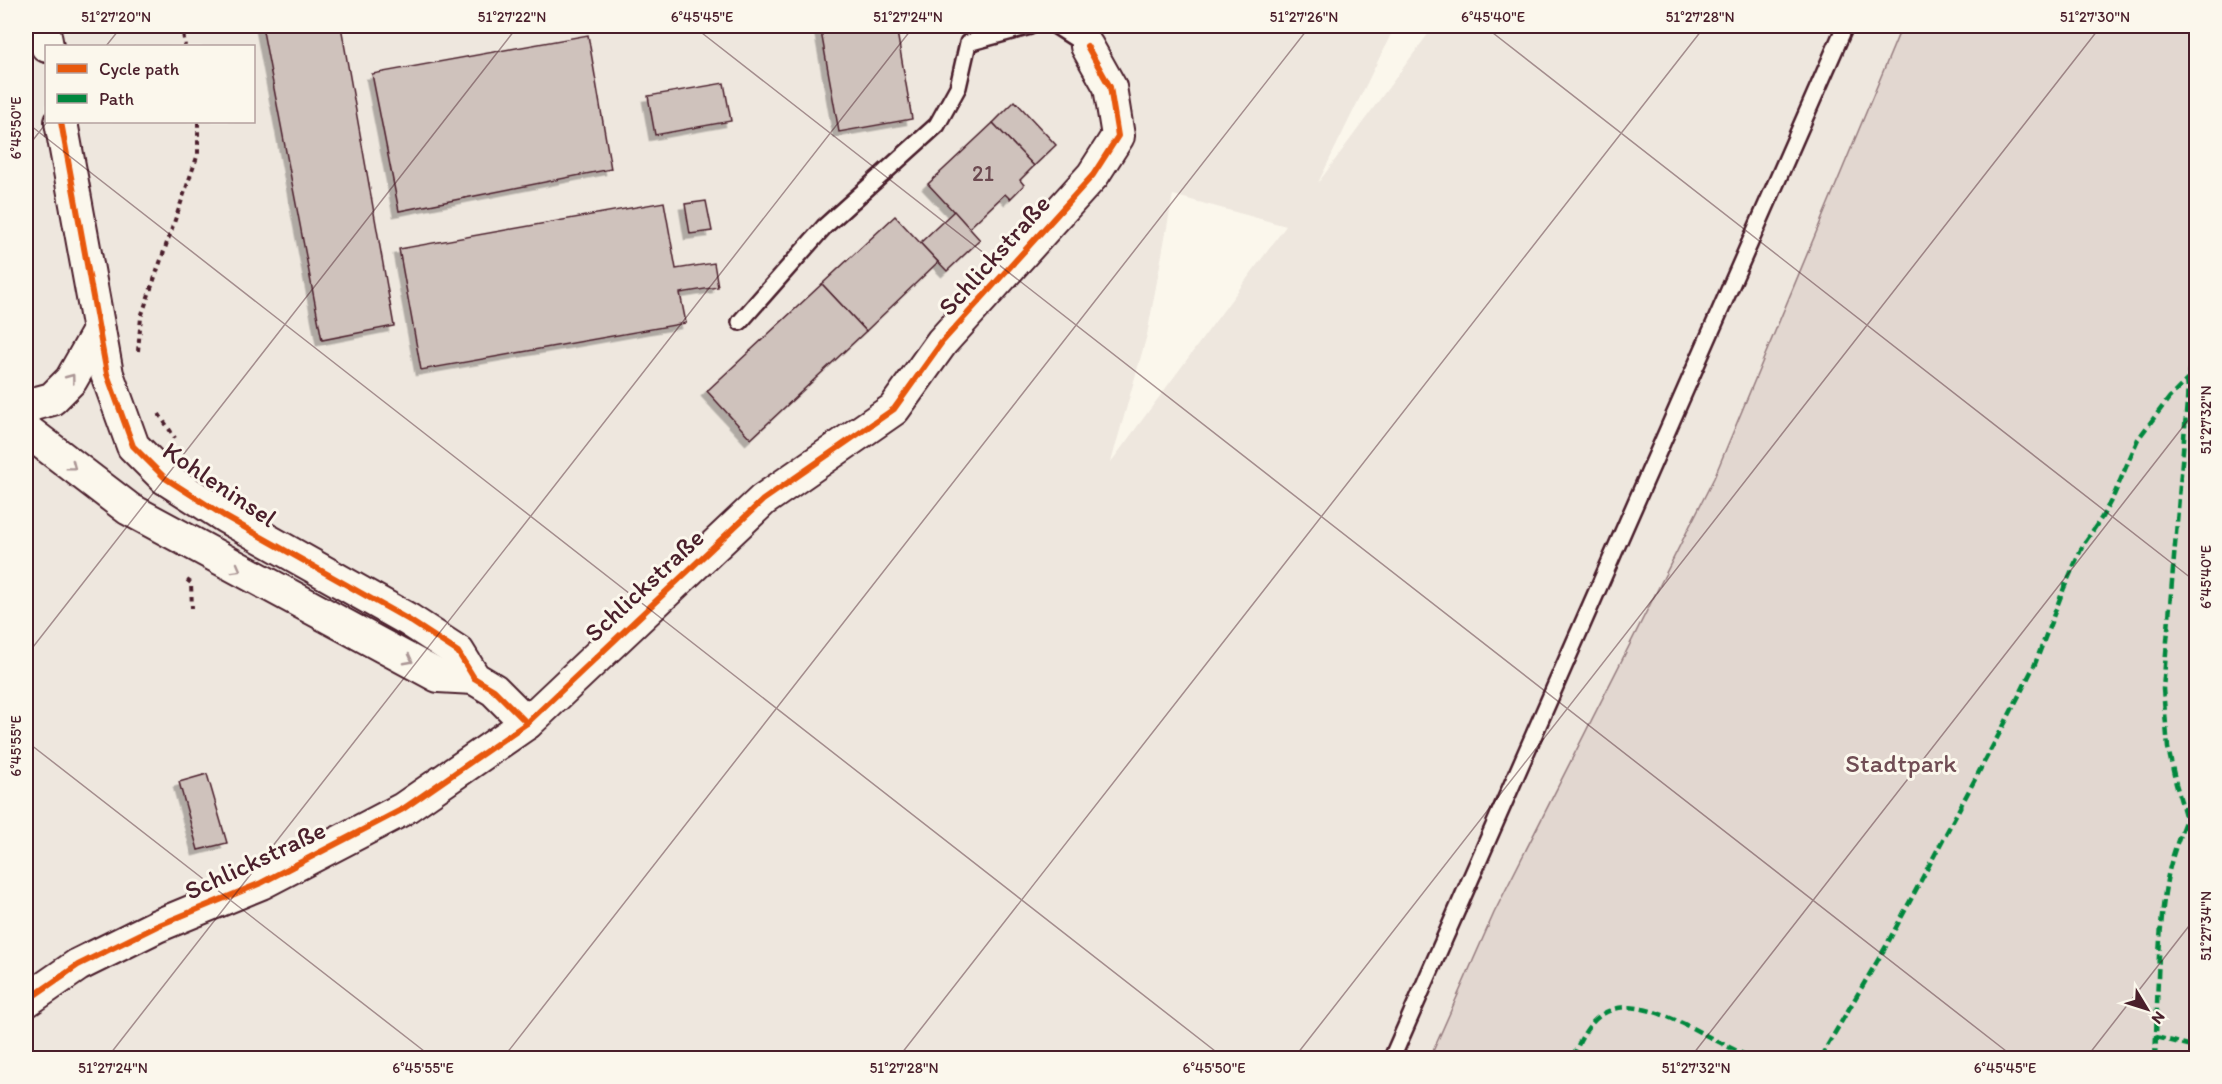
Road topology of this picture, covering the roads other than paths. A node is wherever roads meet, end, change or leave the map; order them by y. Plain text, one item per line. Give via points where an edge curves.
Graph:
1 (43, 26) edge
2 (1030, 26) edge
3 (1056, 26) edge
4 (1845, 26) edge
5 (47, 45) edge
6 (1087, 46) joint
7 (60, 123) edge
8 (740, 322) dead end
9 (99, 331) junction
10 (26, 406) edge
11 (26, 430) edge
12 (474, 678) junction
13 (526, 723) junction
14 (26, 1001) edge
15 (1392, 1059) edge

1 - 5 street
2 - 8 lane via 968,43 958,87 937,125 824,227
3 - 6 lane
4 - 15 lane
6 - 13 street, Schlickstraße via 1110,87 1118,136 1093,175 942,342 894,409 763,500
7 - 9 street, Kohleninsel
10 -> 9 street via 52,399 71,380
9 - 12 street, Kohleninsel via 107,374 133,446 165,478 226,517 409,620 458,652
11 -> 12 street, Kohleninsel via 129,509 438,675
12 - 13 street, Kohleninsel via 494,690
13 - 14 street, Schlickstraße via 403,809 261,883 157,926 78,965

